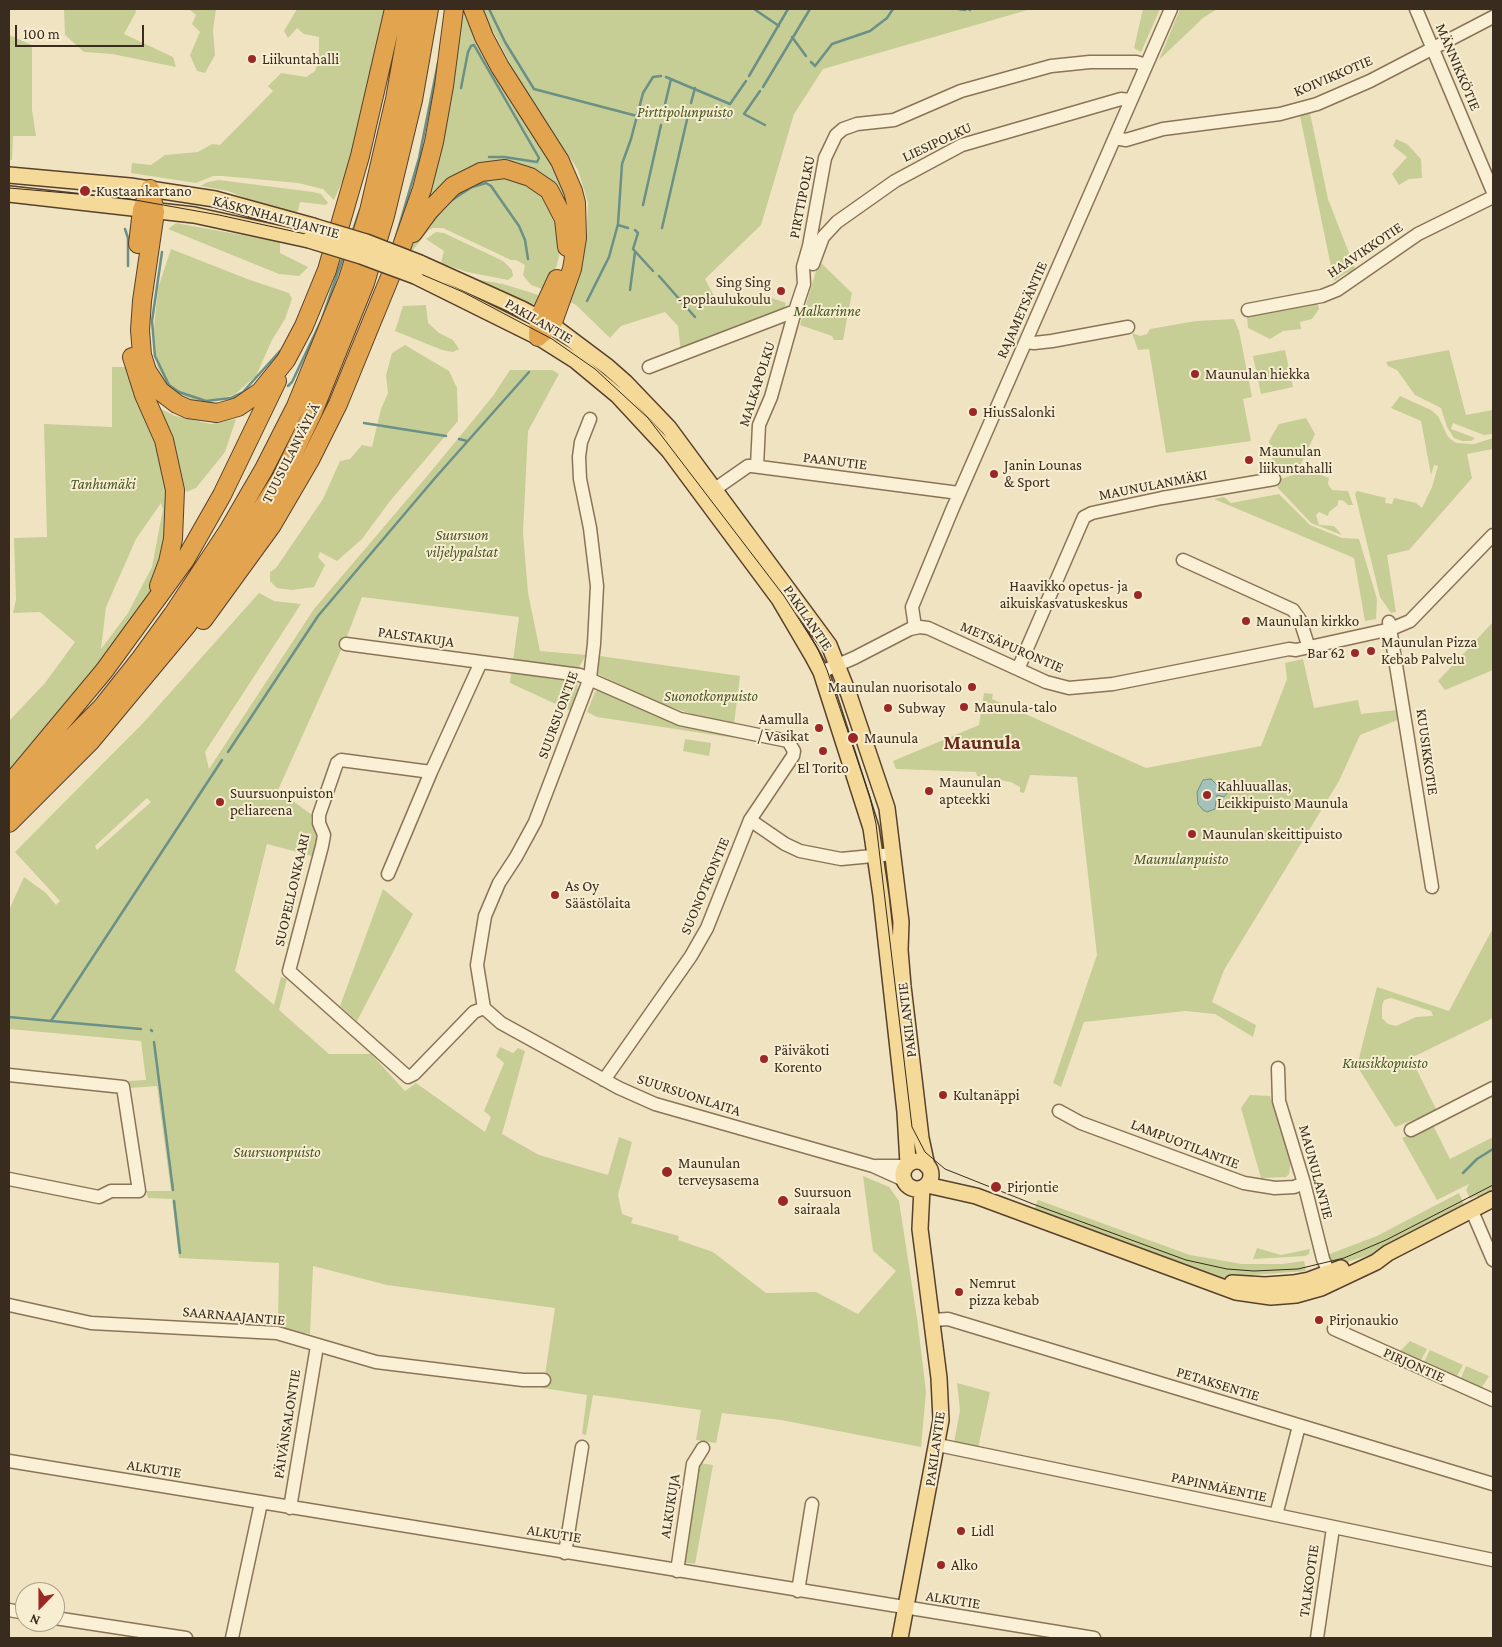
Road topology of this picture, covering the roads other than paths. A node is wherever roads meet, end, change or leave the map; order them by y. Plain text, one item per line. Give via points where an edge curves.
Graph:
1 (394, 9) edge
2 (411, 9) edge
3 (428, 9) edge
4 (454, 9) edge
5 (474, 9) edge
6 (1171, 9) edge
7 (1416, 9) edge
8 (1493, 17) edge
9 (1432, 48) junction
10 (1146, 65) junction
11 (1131, 100) junction
12 (1115, 138) junction
13 (9, 175) edge
14 (150, 189) junction
15 (1493, 192) edge
16 (9, 194) edge
17 (1493, 197) edge
18 (148, 211) junction
19 (311, 233) junction
20 (397, 260) junction
21 (418, 270) junction
22 (804, 284) junction
23 (1248, 310) dead end
24 (795, 312) junction
25 (545, 322) junction
26 (1128, 327) dead end
27 (538, 337) junction
28 (1026, 342) junction
29 (286, 360) junction
30 (649, 367) dead end
31 (590, 420) dead end
32 (757, 466) junction
33 (1274, 479) dead end
34 (715, 489) junction
35 (959, 493) junction
36 (1493, 535) edge
37 (1183, 560) dead end
38 (1390, 625) junction
39 (138, 626) junction
40 (915, 627) junction
41 (346, 644) dead end
42 (1308, 645) junction
43 (481, 662) junction
44 (838, 665) junction
45 (1018, 669) junction
46 (821, 672) junction
47 (590, 678) junction
48 (113, 717) junction
49 (431, 772) junction
50 (9, 785) edge
51 (9, 801) edge
52 (750, 820) junction
53 (9, 823) edge
54 (893, 854) junction
55 (875, 856) junction
56 (388, 874) dead end
57 (1432, 887) dead end
58 (484, 1008) junction
59 (1278, 1068) dead end
60 (9, 1075) edge
61 (604, 1080) junction
62 (1493, 1088) edge
63 (1059, 1111) dead end
64 (1411, 1130) dead end
65 (906, 1173) junction
66 (927, 1178) junction
67 (9, 1179) edge
68 (1304, 1183) junction
69 (1493, 1199) edge
70 (1472, 1211) junction
71 (920, 1228) junction
72 (1493, 1260) edge
73 (1331, 1278) junction
74 (9, 1305) edge
75 (933, 1320) junction
76 (1334, 1329) dead end
77 (317, 1346) junction
78 (544, 1380) dead end
79 (1493, 1400) edge
80 (1299, 1426) junction
81 (938, 1444) junction
82 (582, 1447) dead end
83 (703, 1448) dead end
84 (9, 1461) edge
85 (1493, 1484) edge
86 (261, 1503) junction
87 (812, 1504) dead end
88 (290, 1508) junction
89 (1276, 1515) junction
90 (1333, 1528) junction
91 (565, 1553) junction
92 (1493, 1560) edge
93 (677, 1571) junction
94 (798, 1591) junction
95 (906, 1608) junction
96 (65, 1620) edge
97 (186, 1638) edge
98 (232, 1638) edge
99 (900, 1638) edge
100 (1094, 1638) edge
101 (1317, 1638) edge

1 - 29 highway via 346,211 327,270
2 - 51 highway, TUUSULANVÄYLÄ via 393,109 369,211 348,279 300,398 264,469 228,531 141,658 102,707
3 - 48 highway, TUUSULANVÄYLÄ via 413,100 385,216 365,283 313,412 282,477 194,616
4 - 20 highway via 434,142 422,189
5 - 25 highway via 500,67 551,146 573,190 578,226 572,269
6 - 10 street, RAJAMETSÄNTIE
7 - 9 street, MÄNNIKKÖTIE
8 - 9 street, KOIVIKKOTIE
9 - 12 street, KOIVIKKOTIE via 1341,94 1300,109 1163,129 1126,140
9 - 15 street, MÄNNIKKÖTIE
10 - 11 street, RAJAMETSÄNTIE
10 - 22 street, PIRTTIPOLKU via 1090,62 1051,66 961,92 894,120 842,129 825,158 803,267
11 - 12 street, RAJAMETSÄNTIE
11 - 22 street, LIESIPOLKU via 1121,99 962,145 912,172 828,229
12 - 28 street, RAJAMETSÄNTIE
13 - 14 main road, KÄSKYNHALTIJANTIE
14 - 18 highway
14 - 19 main road, KÄSKYNHALTIJANTIE via 216,199
16 - 18 main road, KÄSKYNHALTIJANTIE
17 - 23 street, HAAVIKKOTIE via 1418,234 1337,290 1322,296
18 - 19 main road, KÄSKYNHALTIJANTIE
18 - 29 highway via 140,330 142,355 160,391 188,409 208,413 226,411 260,392
18 - 39 highway via 131,300 130,350 144,395 164,440 175,490 175,517 168,562
19 - 21 main road, KÄSKYNHALTIJANTIE, bridge via 366,242
20 - 25 highway via 417,226 453,186 491,169 519,172 549,190 561,209 566,228 562,267
20 - 48 highway via 338,404 272,525 231,585 160,672
21 - 25 main road, PAKILANTIE
21 - 27 main road, PAKILANTIE
22 - 24 street, PIRTTIPOLKU
24 - 30 street
24 - 32 street, MALKAPOLKU via 771,397 758,425
25 - 27 highway
25 - 34 main road, PAKILANTIE via 608,367 642,399 669,428
26 - 28 street via 1052,341
27 - 46 main road, PAKILANTIE via 598,378 657,437 779,599
28 - 35 street, RAJAMETSÄNTIE
29 - 39 highway via 222,495 185,560
31 - 47 street, SUURSUONTIE via 579,457 597,586
32 - 34 street via 748,466
32 - 35 street, PAANUTIE
33 - 45 street, MAUNULANMÄKI via 1162,498 1084,517
34 - 44 main road, PAKILANTIE via 820,632
35 - 40 street, RAJAMETSÄNTIE via 914,603
36 - 38 street, METSÄPURONTIE via 1416,614
37 - 42 street via 1293,610 1300,619
38 - 42 street, METSÄPURONTIE
38 - 57 street, KUUSIKKOTIE
39 - 50 highway
40 - 44 street
40 - 45 street, METSÄPURONTIE via 928,628
41 - 43 street, PALSTAKUJA
42 - 45 street, METSÄPURONTIE via 1294,645 1289,649 1078,689 1051,684
43 - 47 street
43 - 49 street
44 - 46 street
44 - 54 main road, PAKILANTIE via 884,797
46 - 55 main road, PAKILANTIE via 867,812
47 - 52 street, SUONOTKONTIE via 668,715 704,726 788,741 794,751 793,756
47 - 58 street, SUURSUONTIE via 536,822 499,883 485,916 477,965
48 - 53 highway, TUUSULANVÄYLÄ
49 - 56 street
49 - 58 street, SUOPELLONKAARI via 341,760 337,763 319,815 324,835 322,846 289,971 408,1077 474,1012
52 - 55 street via 800,851 841,859
52 - 61 street, SUONOTKONTIE via 704,936
54 - 55 street
54 - 66 main road, PAKILANTIE via 901,922 902,978
55 - 65 main road, PAKILANTIE via 905,1112
58 - 61 street, SUURSUONLAITA via 501,1023
59 - 68 street, MAUNULANTIE via 1280,1101
60 - 67 street via 123,1087 139,1191 111,1191 99,1197
61 - 65 street, SUURSUONLAITA via 634,1096 676,1111
62 - 64 street
63 - 68 street, LAMPUOTILANTIE via 1082,1123 1244,1183 1275,1188
65 - 66 main road via 911,1188
65 - 66 main road via 918,1161
65 - 71 main road, PAKILANTIE
66 - 71 main road, PAKILANTIE
66 - 73 main road via 1245,1294 1281,1296 1306,1292
68 - 73 street, MAUNULANTIE
69 - 70 main road
70 - 72 street
70 - 73 main road via 1376,1262
71 - 75 main road, PAKILANTIE
74 - 77 street, SAARNAAJANTIE via 91,1323 278,1333
75 - 80 street, PETAKSENTIE via 948,1319
75 - 81 main road, PAKILANTIE via 941,1407
76 - 79 street, PIRJONTIE
77 - 78 street, SAARNAAJANTIE via 376,1362
77 - 88 street, PÄIVÄNSALONTIE
80 - 85 street, PETAKSENTIE
80 - 89 street
81 - 89 street, PAPINMÄENTIE
81 - 95 main road, PAKILANTIE
82 - 91 street
83 - 93 street, ALKUKUJA via 694,1464
84 - 86 street, ALKUTIE
86 - 88 street, ALKUTIE
86 - 98 street
87 - 94 street
88 - 91 street, ALKUTIE
89 - 90 street, PAPINMÄENTIE
90 - 92 street, PAPINMÄENTIE
90 - 101 street, TALKOOTIE
91 - 93 street, ALKUTIE
93 - 94 street, ALKUTIE
94 - 95 street, ALKUTIE
95 - 99 main road, PAKILANTIE
95 - 100 street, ALKUTIE
96 - 97 street

